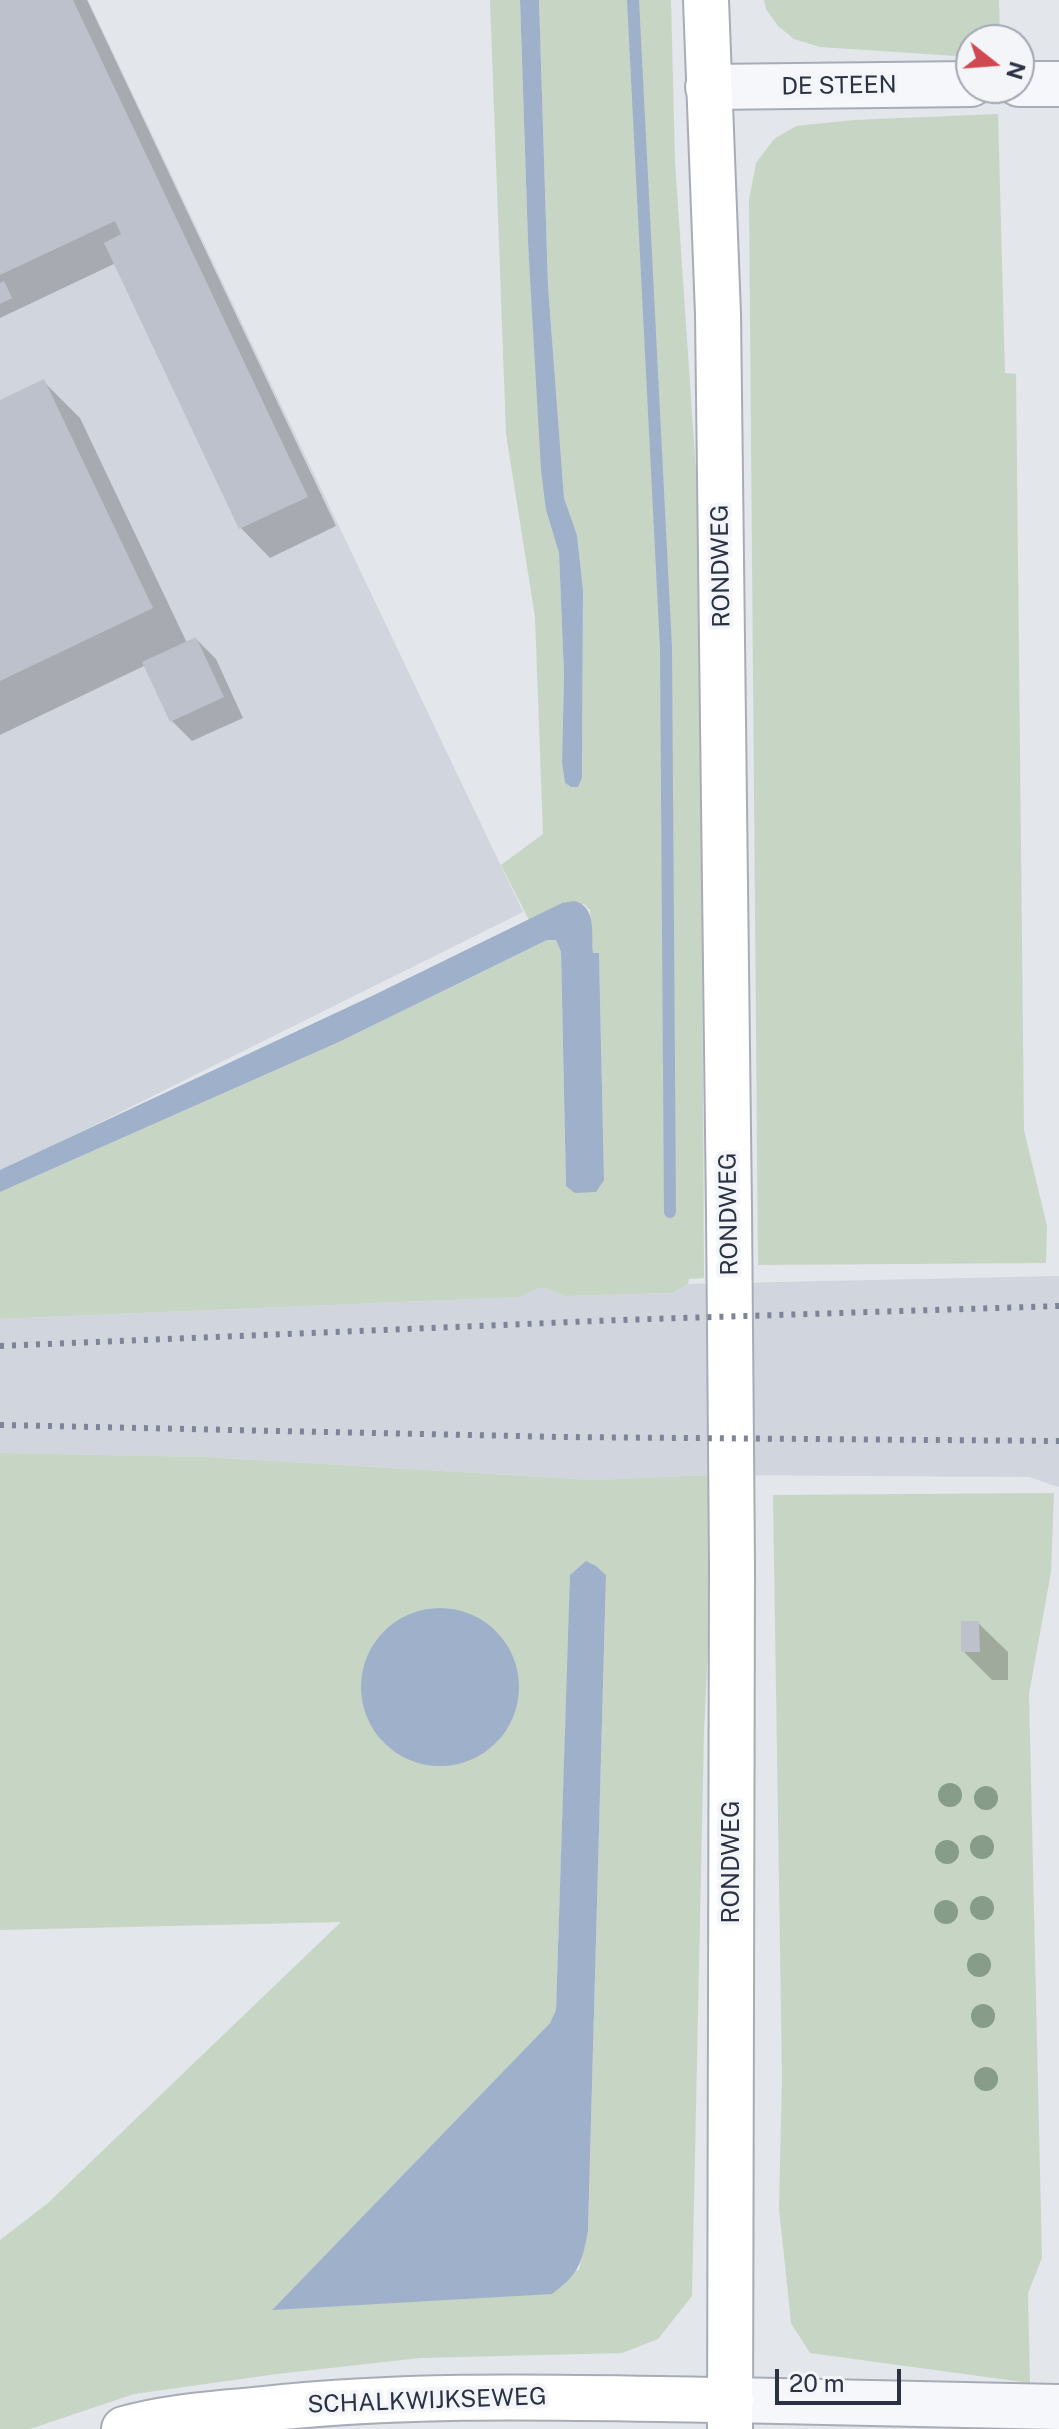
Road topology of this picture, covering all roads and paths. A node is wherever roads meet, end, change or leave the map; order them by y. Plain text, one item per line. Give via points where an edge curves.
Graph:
1 (706, 0) edge
2 (955, 84) edge
3 (1035, 84) edge
4 (1059, 84) edge
5 (708, 87) junction
6 (1059, 2407) edge
7 (730, 2415) edge
8 (180, 2423) edge
9 (124, 2429) edge

1 - 5 main road, RONDWEG
2 - 5 street, DE STEEN
3 - 4 street
5 - 7 main road, RONDWEG via 718,314 729,1211
6 - 7 street
7 - 8 main road, SCHALKWIJKSEWEG via 455,2396 303,2405
8 - 9 main road, SCHALKWIJKSEWEG

